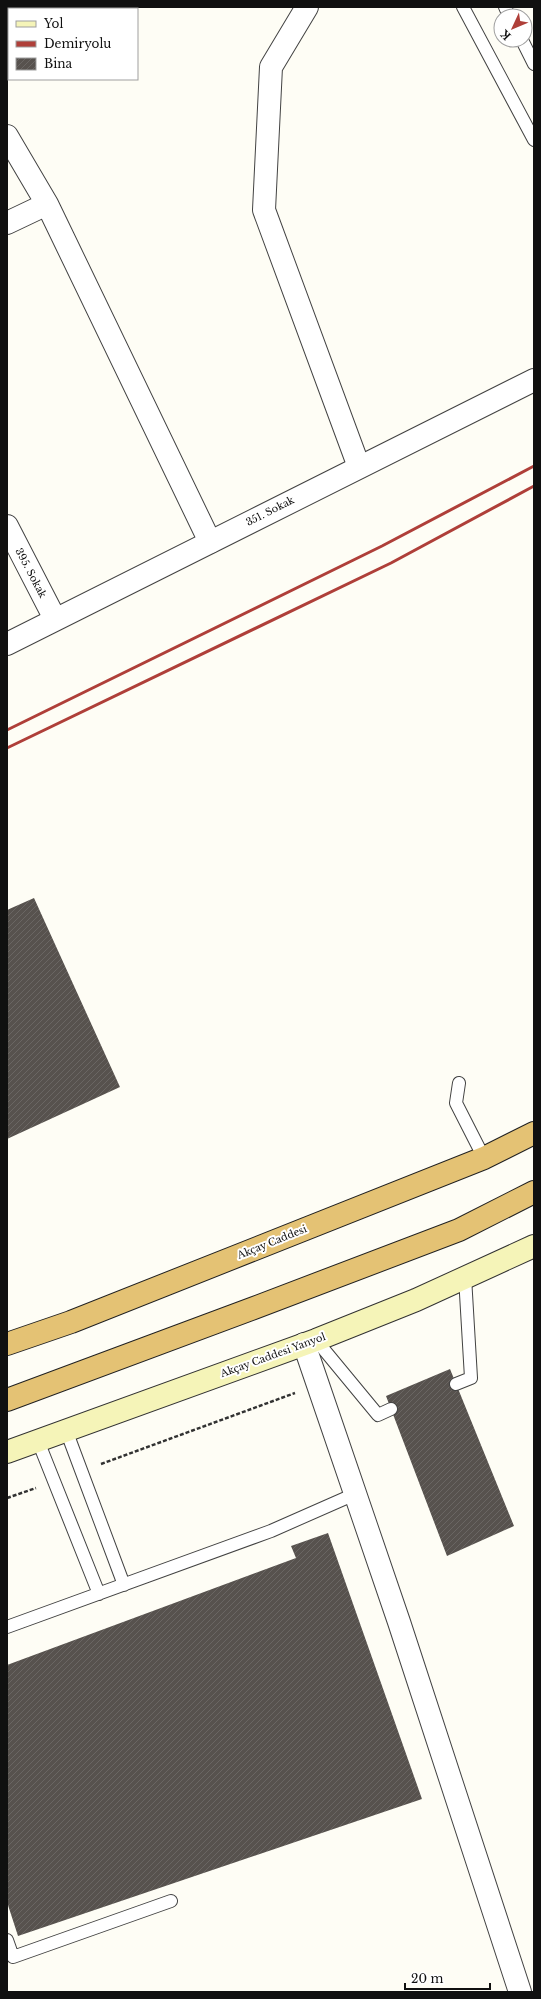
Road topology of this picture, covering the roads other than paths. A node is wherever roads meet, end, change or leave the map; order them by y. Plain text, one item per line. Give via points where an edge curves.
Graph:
1 (307, 7) edge
2 (463, 7) edge
3 (526, 48) edge
4 (534, 64) edge
5 (7, 136) edge
6 (534, 140) edge
7 (47, 204) junction
8 (7, 223) edge
9 (534, 380) edge
10 (359, 467) junction
11 (7, 526) edge
12 (210, 542) junction
13 (55, 619) junction
14 (7, 644) edge
15 (459, 1083) dead end
16 (534, 1133) edge
17 (484, 1158) junction
18 (534, 1192) edge
19 (534, 1246) edge
20 (465, 1277) junction
21 (310, 1342) junction
22 (7, 1344) edge
23 (456, 1384) dead end
24 (7, 1400) edge
25 (391, 1409) dead end
26 (66, 1430) junction
27 (38, 1441) junction
28 (7, 1452) edge
29 (355, 1494) junction
30 (124, 1585) junction
31 (99, 1594) junction
32 (7, 1627) edge
33 (171, 1901) dead end
34 (7, 1940) edge
35 (520, 1992) edge

1 - 10 street via 271,66 264,210
2 - 6 lane
3 - 4 lane
5 - 7 street
7 - 8 street
7 - 12 street
9 - 10 street, 351. Sokak
10 - 12 street, 351. Sokak
11 - 13 street, 395. Sokak
12 - 13 street, 351. Sokak
13 - 14 street, 351. Sokak
15 - 17 lane via 456,1103
16 - 17 highway, Akçay Caddesi
17 - 22 highway, Akçay Caddesi via 71,1322
18 - 24 highway via 452,1232
19 - 20 main road, Akçay Caddesi Yanyol
20 - 21 main road, Akçay Caddesi Yanyol via 416,1300
20 - 23 lane via 472,1378
21 - 25 lane via 378,1415
21 - 26 main road, Akçay Caddesi Yanyol
21 - 29 street via 318,1385
26 - 27 main road, Akçay Caddesi Yanyol
26 - 30 lane
27 - 28 main road, Akçay Caddesi Yanyol
27 - 31 lane
29 - 30 lane via 271,1531
29 - 35 street
30 - 31 lane
31 - 32 lane
33 - 34 lane via 13,1957

